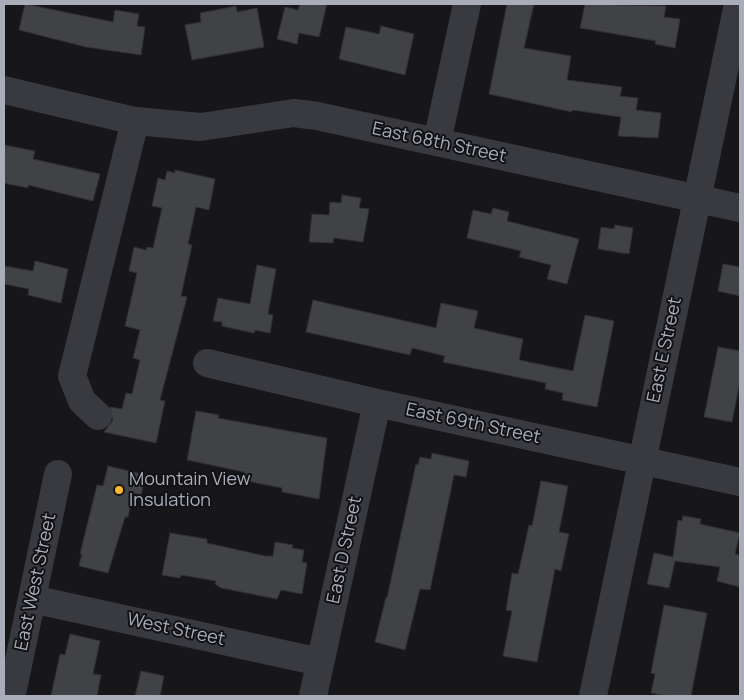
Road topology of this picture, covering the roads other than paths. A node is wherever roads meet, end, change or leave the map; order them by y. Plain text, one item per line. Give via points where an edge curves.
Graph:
1 (467, 4) edge
2 (738, 4) edge
3 (4, 90) edge
4 (135, 121) junction
5 (437, 142) junction
6 (698, 199) junction
7 (740, 208) edge
8 (207, 363) dead end
9 (377, 403) junction
10 (98, 416) dead end
11 (641, 459) junction
12 (58, 474) dead end
13 (740, 482) edge
14 (32, 599) junction
15 (320, 662) junction
16 (14, 689) dead end
17 (313, 696) edge
18 (593, 696) edge

1 - 5 street
2 - 6 street, East E Street
3 - 4 street, East 68th Street
4 - 5 street, East 68th Street via 201,127 294,114
4 - 10 street via 72,376 82,401
5 - 6 street, East 68th Street
6 - 7 street, East 68th Street
6 - 11 street, East E Street
8 - 9 street, East 69th Street
9 - 11 street, East 69th Street
9 - 15 street, East D Street
11 - 13 street, East 69th Street
11 - 18 street, East E Street
12 - 14 street, East West Street
14 - 15 street, West Street
14 - 16 street, East West Street
15 - 17 street, East D Street

